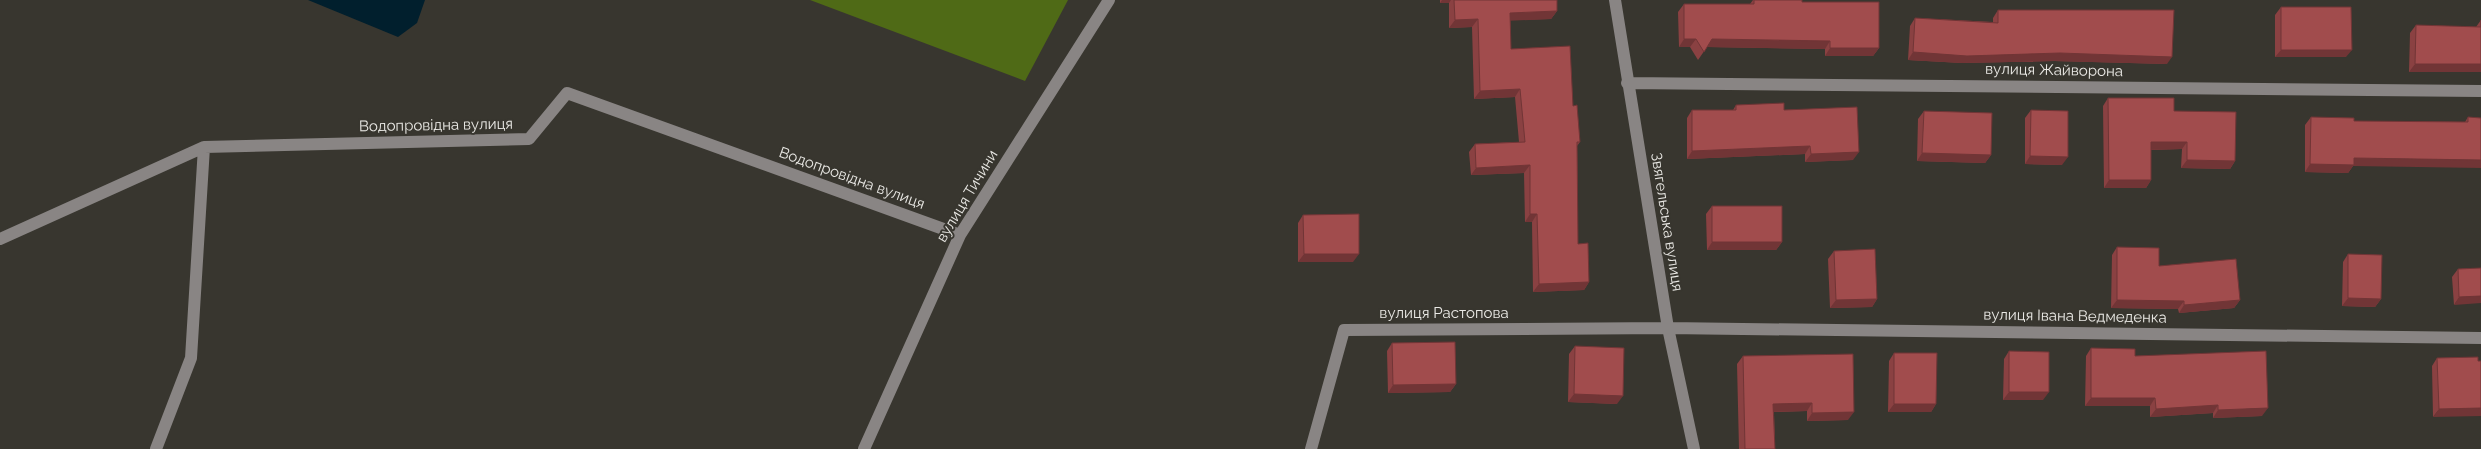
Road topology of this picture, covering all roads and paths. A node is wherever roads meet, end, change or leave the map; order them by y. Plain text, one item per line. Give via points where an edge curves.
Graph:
1 (1108, 0) edge
2 (1615, 0) edge
3 (1627, 83) junction
4 (2481, 90) edge
5 (204, 147) junction
6 (960, 235) junction
7 (0, 239) edge
8 (1668, 328) junction
9 (2481, 338) edge
10 (156, 449) edge
11 (864, 449) edge
12 (1311, 449) edge
13 (1694, 449) edge

1 - 6 street, вулиця Тичини
2 - 3 street, Звягельська вулиця
3 - 4 street, вулиця Жайворона
3 - 8 street, Звягельська вулиця
5 - 6 street, Водопровідна вулиця via 529,139 567,93
5 - 7 street
5 - 10 street via 191,358
6 - 11 street, вулиця Тичини
8 - 9 street, вулиця Івана Ведмеденка
8 - 12 street, вулиця Растопова via 1344,330
8 - 13 street, Звягельська вулиця

